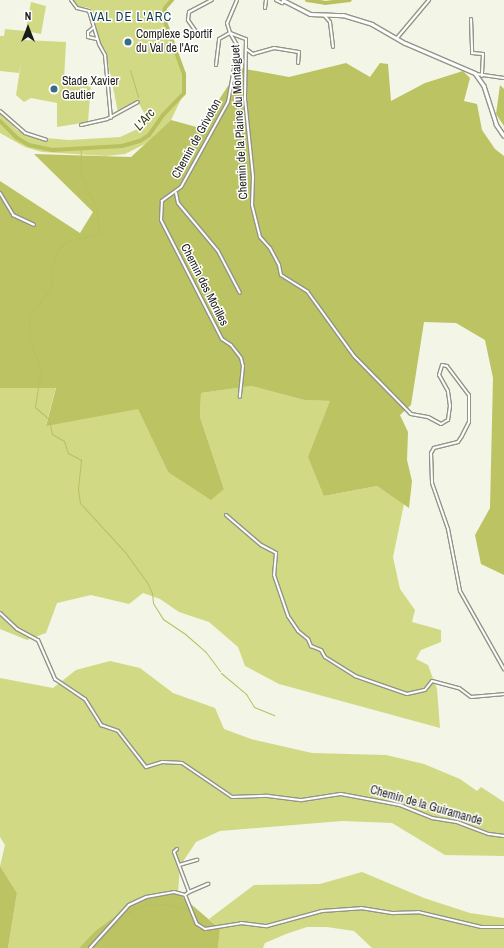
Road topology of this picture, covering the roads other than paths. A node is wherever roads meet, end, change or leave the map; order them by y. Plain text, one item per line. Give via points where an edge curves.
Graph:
1 (71, 0) edge
2 (212, 0) edge
3 (237, 0) edge
4 (266, 0) edge
5 (276, 0) edge
6 (283, 0) edge
7 (429, 0) edge
8 (265, 8) dead end
9 (324, 15) junction
10 (471, 19) dead end
11 (94, 26) junction
12 (197, 33) dead end
13 (230, 33) junction
14 (396, 38) junction
15 (97, 39) junction
16 (333, 47) dead end
17 (246, 49) junction
18 (298, 63) dead end
19 (216, 65) dead end
20 (475, 73) junction
21 (482, 76) junction
22 (504, 78) edge
23 (138, 102) dead end
24 (0, 111) edge
25 (111, 118) junction
26 (81, 125) dead end
27 (504, 136) edge
28 (46, 140) dead end
29 (176, 192) junction
30 (0, 193) edge
31 (163, 200) joint
32 (34, 225) dead end
33 (240, 293) dead end
34 (240, 397) dead end
35 (226, 515) dead end
36 (0, 613) edge
37 (504, 669) edge
38 (504, 694) edge
39 (504, 836) edge
40 (177, 849) dead end
41 (197, 860) dead end
42 (179, 865) junction
43 (208, 884) dead end
44 (189, 892) junction
45 (185, 895) junction
46 (504, 927) edge
47 (90, 948) edge

1 - 11 street via 77,8 89,12
2 - 12 street via 189,12 188,20
3 - 13 street, Chemin de la Plaine du Montaiguet via 227,18
4 - 8 street
5 - 6 street via 282,3
6 - 9 street via 306,13
7 - 14 street
9 - 14 street via 354,18 377,26
9 - 16 street via 330,22
10 - 21 street via 472,53 483,54
11 - 15 street
11 - 15 street via 88,32 88,37 91,40
13 - 17 street, Chemin de la Plaine du Montaiguet via 246,39
13 - 19 street via 219,39
13 - 29 street, Chemin de Grivoton via 238,46 228,102 197,161
14 - 20 street
15 - 25 street via 105,55
17 - 18 street via 253,54 274,48 299,52
17 - 37 street, Chemin de la Plaine du Montaiguet via 245,99 252,206 260,236 279,265 281,276 307,291 354,356 411,414 428,417 442,424 448,420 448,391 439,374 442,365 447,366 469,395 469,422 462,436 458,442 434,448 431,453 432,483 448,529 460,592
20 - 21 street
20 - 27 street via 484,86 496,124
21 - 22 street
23 - 25 street
24 - 28 street via 25,133
25 - 26 street
29 - 31 street, Chemin de Grivoton
29 - 33 street via 178,203 218,250
30 - 32 street via 13,215
31 - 34 street, Chemin des Morilles via 161,220 180,261 194,282 222,339 231,345 241,358 243,366
35 - 38 street via 261,545 276,553 274,575 288,616 298,631 308,639 311,646 321,650 326,657 355,676 407,694 425,690 432,681 459,688 471,697
36 - 39 street, Chemin de la Guiramande via 17,629 38,640 55,679 85,699 101,726 118,731 146,767 162,762 182,763 232,797 268,796 302,800 341,794 400,805 432,818 457,822 489,834
40 - 42 street via 174,852
41 - 42 street
42 - 44 street
43 - 44 street
44 - 45 street
45 - 46 street via 197,924 205,929 241,923 267,926 322,911 361,908 394,913 418,912 482,927
45 - 47 street via 174,892 146,897 132,903

